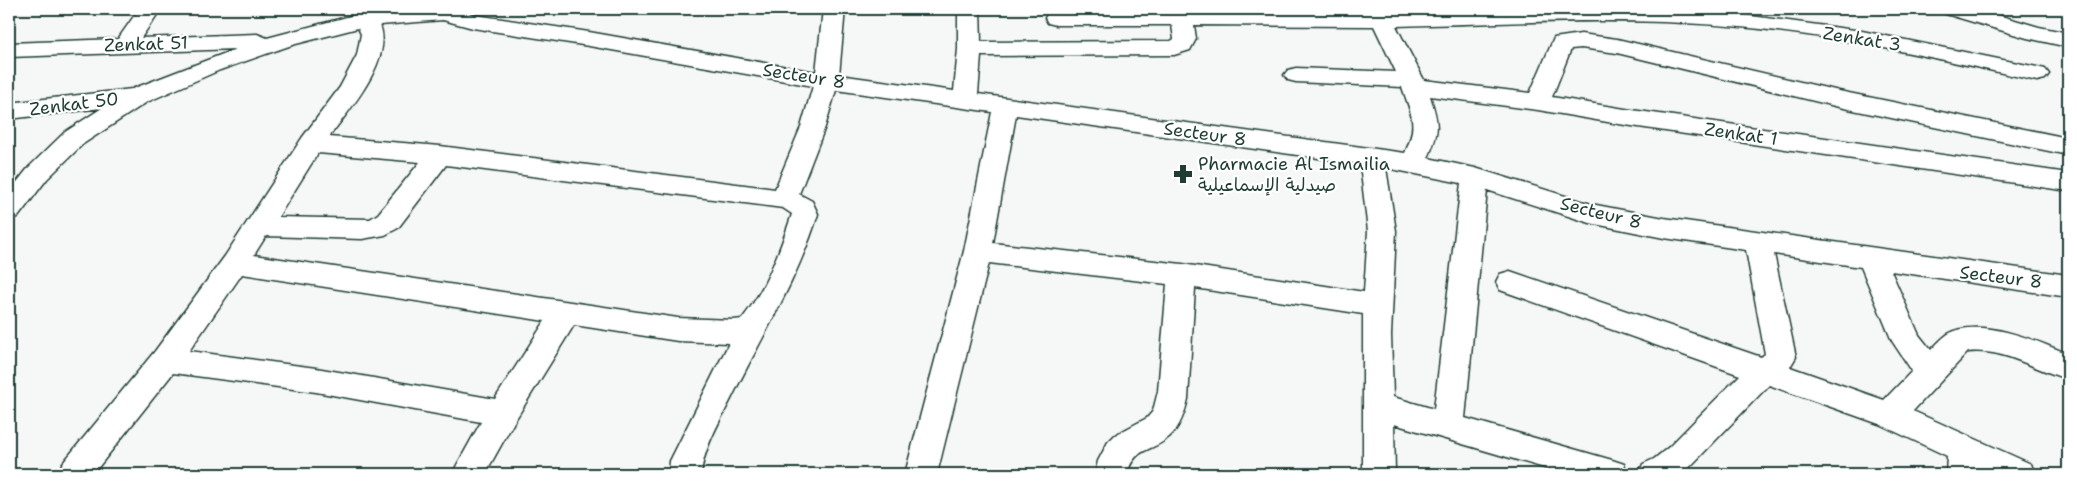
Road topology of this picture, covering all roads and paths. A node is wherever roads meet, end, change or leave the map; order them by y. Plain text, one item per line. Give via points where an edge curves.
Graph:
1 (150, 9) edge
2 (834, 9) edge
3 (969, 9) edge
4 (1954, 9) edge
5 (1557, 11) edge
6 (1055, 14) edge
7 (1380, 14) edge
8 (480, 15) edge
9 (358, 17) edge
10 (1182, 17) junction
11 (2068, 20) edge
12 (2060, 39) edge
13 (284, 40) junction
14 (126, 44) junction
15 (970, 49) junction
16 (1059, 49) junction
17 (9, 50) edge
18 (2037, 74) dead end
19 (1296, 75) dead end
20 (826, 81) junction
21 (1413, 84) junction
22 (138, 96) junction
23 (965, 101) junction
24 (1538, 102) junction
25 (1005, 106) junction
26 (9, 111) edge
27 (311, 144) junction
28 (2068, 146) edge
29 (440, 155) junction
30 (1372, 157) junction
31 (1413, 163) junction
32 (1475, 177) junction
33 (2068, 182) edge
34 (784, 199) junction
35 (9, 210) edge
36 (260, 226) junction
37 (1758, 242) junction
38 (978, 251) junction
39 (1872, 259) junction
40 (235, 264) junction
41 (1182, 275) junction
42 (1510, 282) dead end
43 (2068, 286) edge
44 (1378, 305) junction
45 (566, 313) junction
46 (751, 329) junction
47 (166, 360) junction
48 (2068, 367) edge
49 (1765, 370) junction
50 (1931, 372) junction
51 (1378, 406) junction
52 (503, 413) junction
53 (1890, 415) junction
54 (1448, 427) junction
55 (1963, 462) edge
56 (74, 474) edge
57 (468, 474) edge
58 (685, 474) edge
59 (922, 474) edge
60 (1111, 474) edge
61 (1379, 474) edge
62 (1612, 474) edge
63 (1655, 474) edge
64 (2019, 474) edge

1 - 14 street
2 - 20 street
3 - 15 street
4 - 12 street
5 - 7 street, Zenkat 3 via 1501,16
5 - 18 street, Zenkat 3 via 1741,21 1970,58
6 - 10 street, Zenkat 3
6 - 16 street
7 - 10 street, Zenkat 3 via 1283,20
7 - 21 street
8 - 9 street, Secteur 8 via 444,13
8 - 20 street, Secteur 8
9 - 13 street, Secteur 8
9 - 27 street via 372,34 369,56 351,90
10 - 16 street via 1185,39 1174,48
11 - 12 street
13 - 14 street, Zenkat 51
13 - 22 street
14 - 17 street, Zenkat 51
15 - 16 street
15 - 23 street
19 - 21 street, Zenkat 1 via 1360,76
20 - 23 street, Secteur 8
20 - 34 street via 809,140
21 - 24 street, Zenkat 1
21 - 31 street via 1426,122 1423,142
22 - 26 street, Zenkat 50
22 - 35 street via 74,138 38,173
23 - 25 street, Secteur 8
24 - 28 street via 1562,43 1581,41
24 - 33 street, Zenkat 1
25 - 30 street, Secteur 8
25 - 38 street
27 - 29 street
27 - 36 street
29 - 34 street
29 - 36 street via 388,221 375,228
30 - 31 street, Secteur 8
30 - 44 street via 1382,231
31 - 32 street, Secteur 8
32 - 37 street, Secteur 8 via 1590,213
32 - 54 street
34 - 46 street via 800,205 806,214 764,310
36 - 40 street
37 - 39 street, Secteur 8
37 - 49 street via 1781,357
38 - 41 street
38 - 59 street
39 - 43 street, Secteur 8
39 - 50 street via 1907,341
40 - 45 street
40 - 47 street
41 - 44 street
41 - 60 street via 1172,390 1166,418 1154,430 1125,445 1115,459
42 - 49 street
44 - 51 street
45 - 46 street via 696,331
45 - 52 street
46 - 58 street via 696,438 686,461
47 - 52 street via 316,380
47 - 56 street
48 - 50 street via 2039,354 1975,340 1961,341
49 - 53 street
49 - 63 street via 1680,458
50 - 53 street
51 - 54 street
51 - 61 street
52 - 57 street
53 - 55 street
54 - 62 street
55 - 64 street

